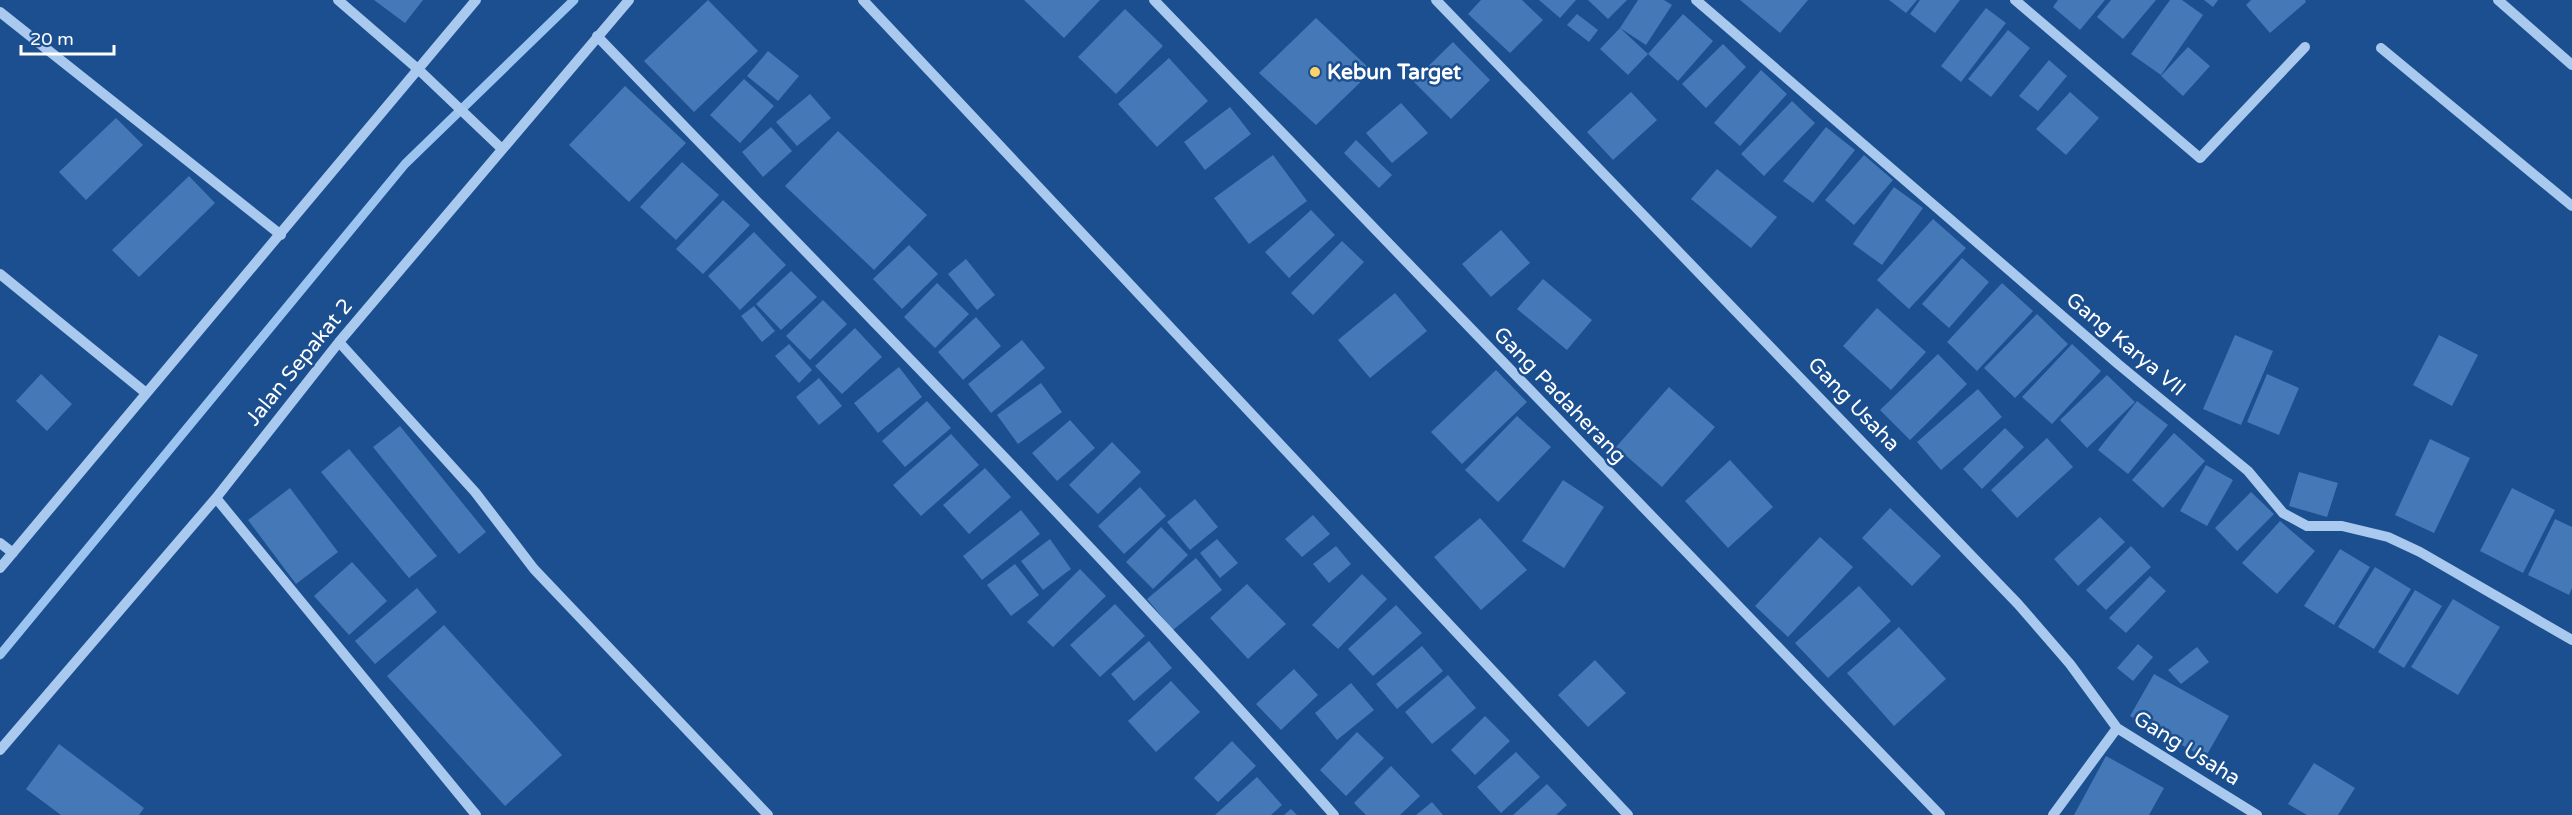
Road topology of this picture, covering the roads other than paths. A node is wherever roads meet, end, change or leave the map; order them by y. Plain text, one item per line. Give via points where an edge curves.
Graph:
1 (339, 0) edge
2 (476, 0) edge
3 (629, 0) edge
4 (863, 0) edge
5 (1154, 0) edge
6 (1436, 0) edge
7 (1696, 0) edge
8 (2015, 0) edge
9 (2498, 0) edge
10 (0, 12) edge
11 (597, 36) junction
12 (2305, 47) dead end
13 (2381, 48) dead end
14 (2572, 65) edge
15 (419, 70) junction
16 (502, 149) junction
17 (2572, 207) edge
18 (281, 235) junction
19 (0, 274) edge
20 (339, 342) junction
21 (146, 393) junction
22 (216, 498) junction
23 (0, 543) edge
24 (13, 553) junction
25 (0, 568) edge
26 (2572, 640) edge
27 (2117, 728) junction
28 (0, 750) edge
29 (476, 815) edge
30 (768, 815) edge
31 (1334, 815) edge
32 (1628, 815) edge
33 (1940, 815) edge
34 (2053, 815) edge
35 (2257, 815) edge

1 - 15 street
2 - 15 street
3 - 11 street, Jalan Sepakat 2
4 - 32 street
5 - 33 street, Gang Padaherang
6 - 27 street, Gang Usaha via 2018,604 2070,664
7 - 26 street, Gang Karya VII via 2248,471 2283,513 2307,526 2342,526 2388,537
8 - 12 street via 2200,158
9 - 14 street
10 - 18 street
11 - 16 street, Jalan Sepakat 2
11 - 31 street via 960,410 1235,703
13 - 17 street
15 - 16 street
15 - 18 street
16 - 20 street, Jalan Sepakat 2
18 - 21 street
19 - 21 street
20 - 22 street, Jalan Sepakat 2
20 - 30 street via 475,492 534,569
21 - 24 street
22 - 28 street, Jalan Sepakat 2
22 - 29 street
23 - 24 street
24 - 25 street
27 - 34 street
27 - 35 street, Gang Usaha

